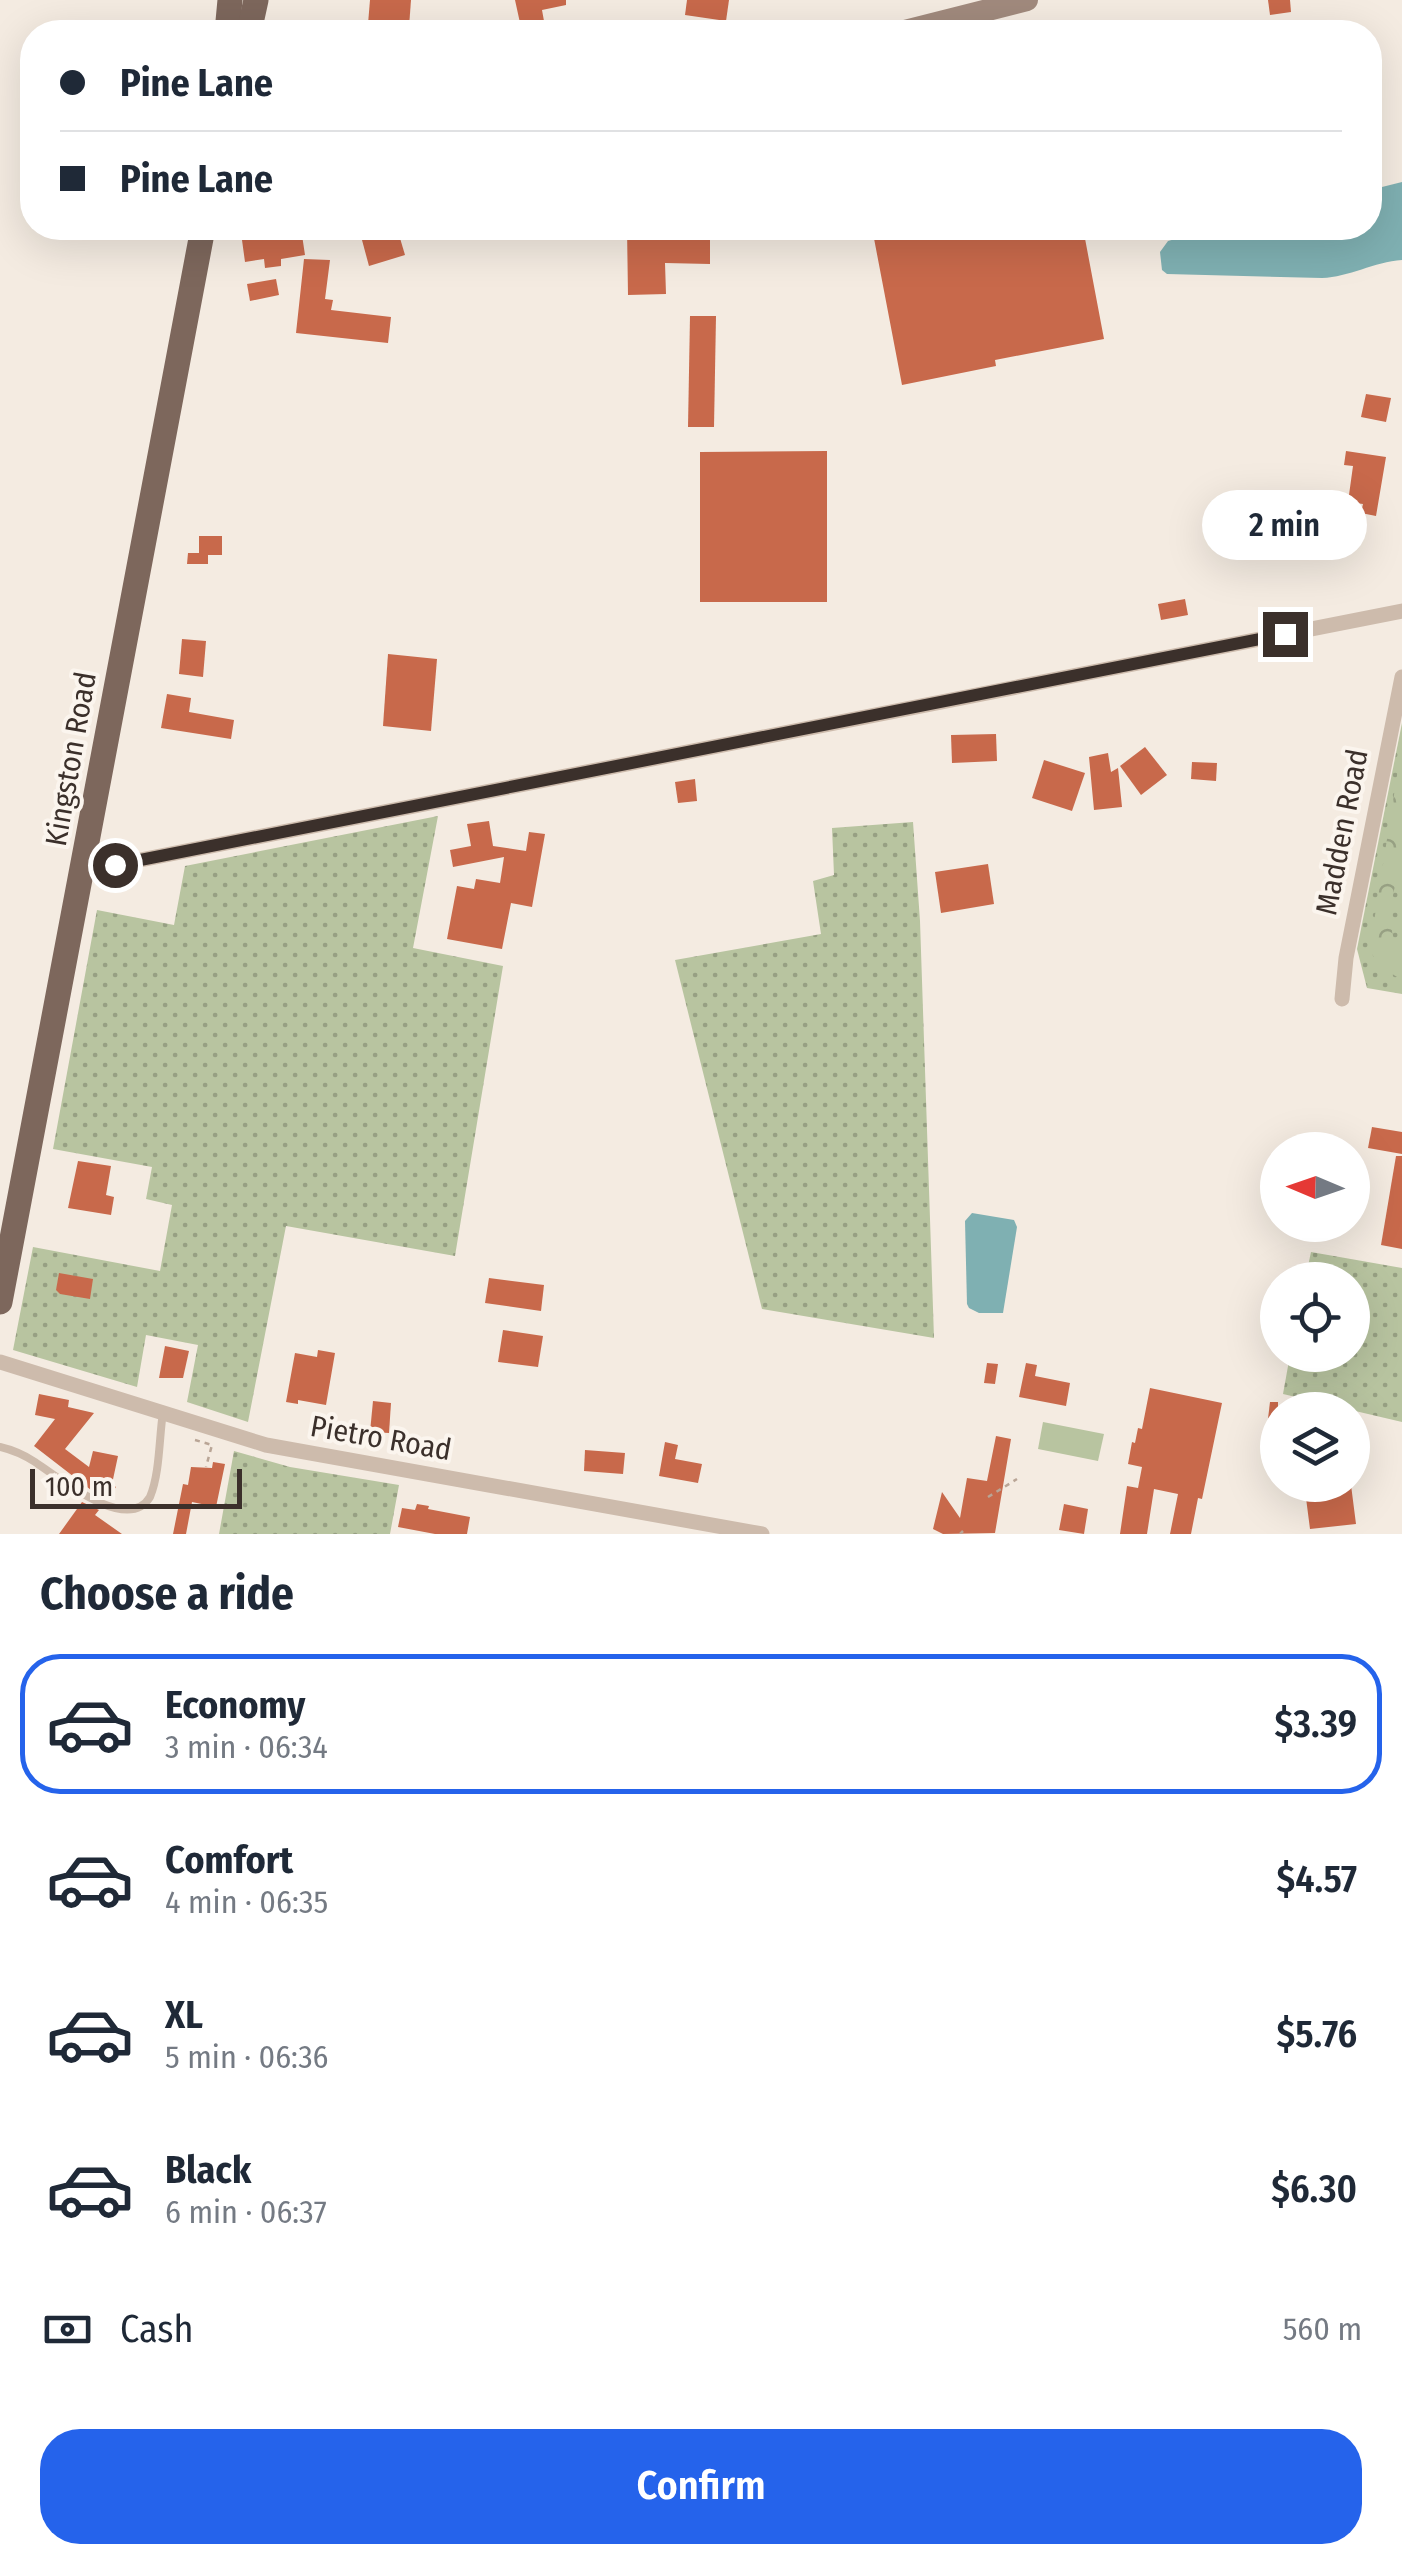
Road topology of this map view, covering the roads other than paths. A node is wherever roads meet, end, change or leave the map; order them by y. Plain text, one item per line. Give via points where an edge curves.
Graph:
1 (1028, 0) edge
2 (949, 20) edge
3 (201, 240) edge
4 (1402, 611) edge
5 (1402, 677) edge
6 (85, 864) junction
7 (1342, 998) dead end
8 (0, 1302) edge
9 (0, 1362) edge
10 (162, 1412) junction
11 (0, 1447) edge
12 (762, 1534) edge

1 - 2 main road
3 - 6 main road, Kingston Road
4 - 6 street via 115,865
5 - 7 street, Madden Road
6 - 8 main road, Kingston Road
9 - 10 street, Pietro Road
10 - 11 lane via 153,1488 146,1505 131,1515 106,1512 34,1461
10 - 12 street, Pietro Road via 287,1449

